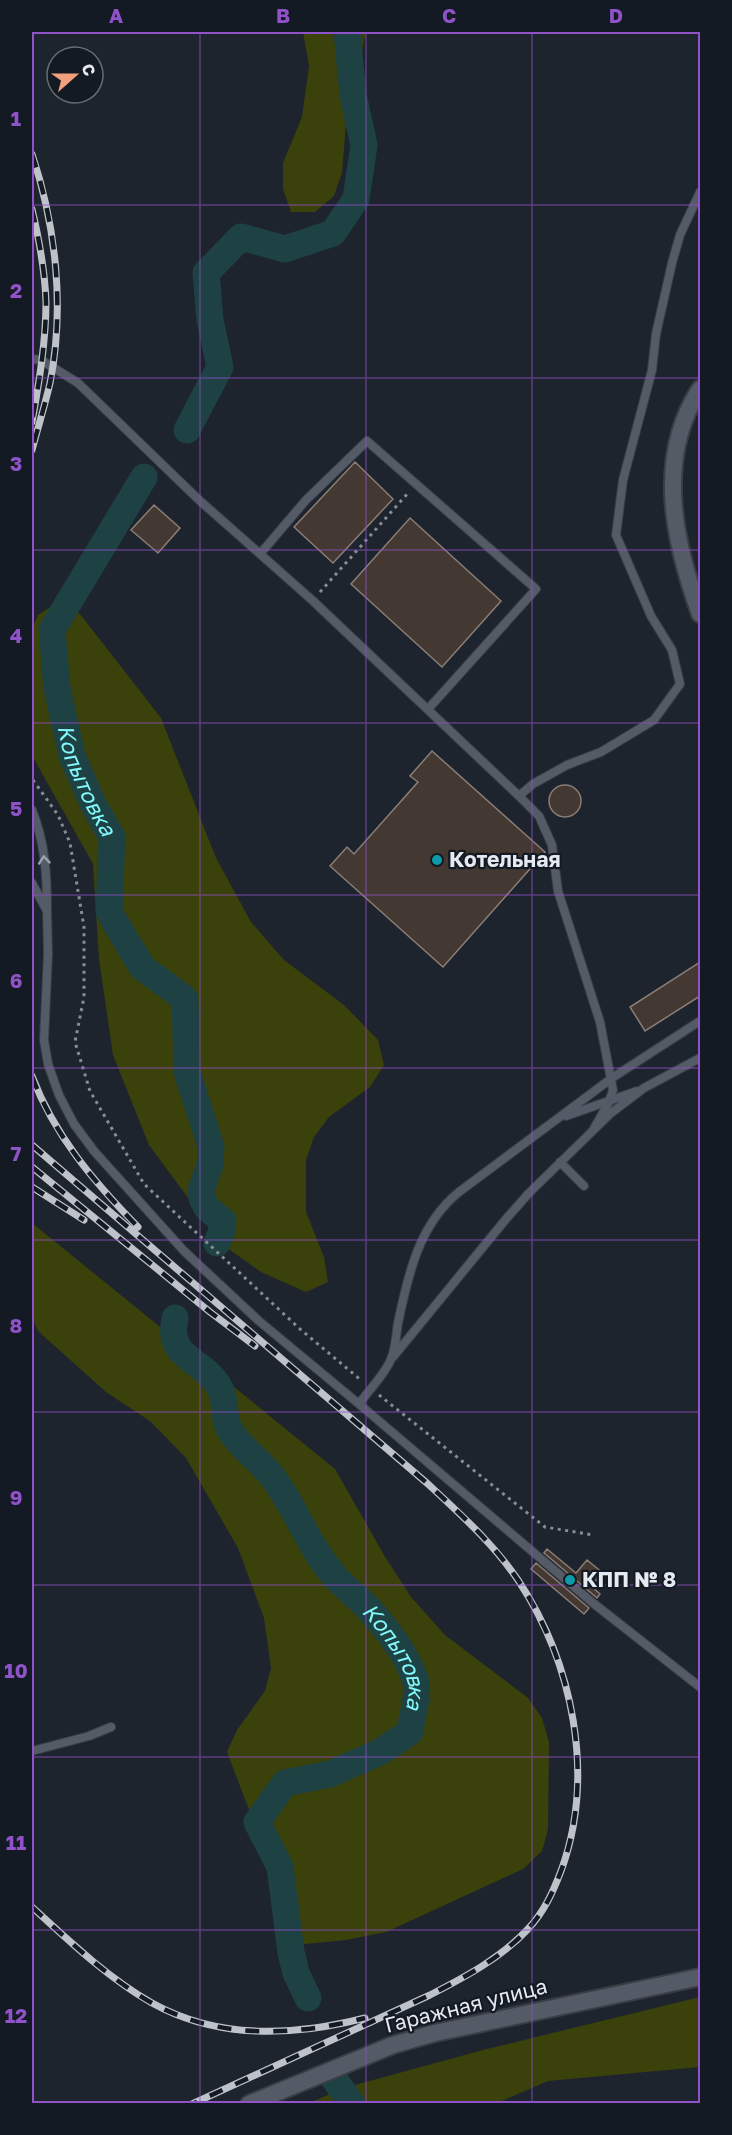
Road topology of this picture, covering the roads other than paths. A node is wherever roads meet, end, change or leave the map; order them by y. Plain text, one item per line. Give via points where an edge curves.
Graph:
1 (700, 192) edge
2 (32, 359) edge
3 (700, 389) edge
4 (260, 554) junction
5 (700, 614) edge
6 (429, 708) junction
7 (519, 796) junction
8 (32, 810) edge
9 (32, 883) edge
10 (47, 911) junction
11 (700, 1021) edge
12 (700, 1058) edge
13 (612, 1078) junction
14 (644, 1088) junction
15 (609, 1100) junction
16 (558, 1118) junction
17 (593, 1130) junction
18 (560, 1162) junction
19 (584, 1186) dead end
20 (391, 1360) junction
21 (359, 1404) junction
22 (700, 1687) edge
23 (111, 1727) dead end
24 (32, 1751) edge
25 (700, 1977) edge
26 (249, 2103) edge

1 - 7 lane via 672,263 652,370 623,480 616,535 651,616 672,650 680,684 654,720 601,752 533,784
2 - 4 lane via 41,360 78,383
3 - 5 street via 683,421 674,450 673,483 682,554
4 - 6 lane
4 - 6 lane via 306,500 367,441 537,589
6 - 7 lane
7 - 13 lane via 538,816 552,845 558,891 600,1022
10 -> 8 lane via 43,851
9 - 10 lane
10 - 21 lane via 44,1040 59,1095 74,1124 184,1251 258,1321
11 - 13 lane
12 - 14 lane
13 - 15 lane
13 - 16 lane
14 - 15 lane
14 - 17 lane
15 - 16 lane
15 - 17 lane
16 - 20 lane via 459,1192 431,1222 405,1292
17 - 18 lane
18 - 19 lane
18 - 20 lane via 506,1219
20 - 21 lane
21 - 22 lane via 593,1603
23 - 24 lane
25 - 26 street, Гаражная улица via 425,2036 348,2062

